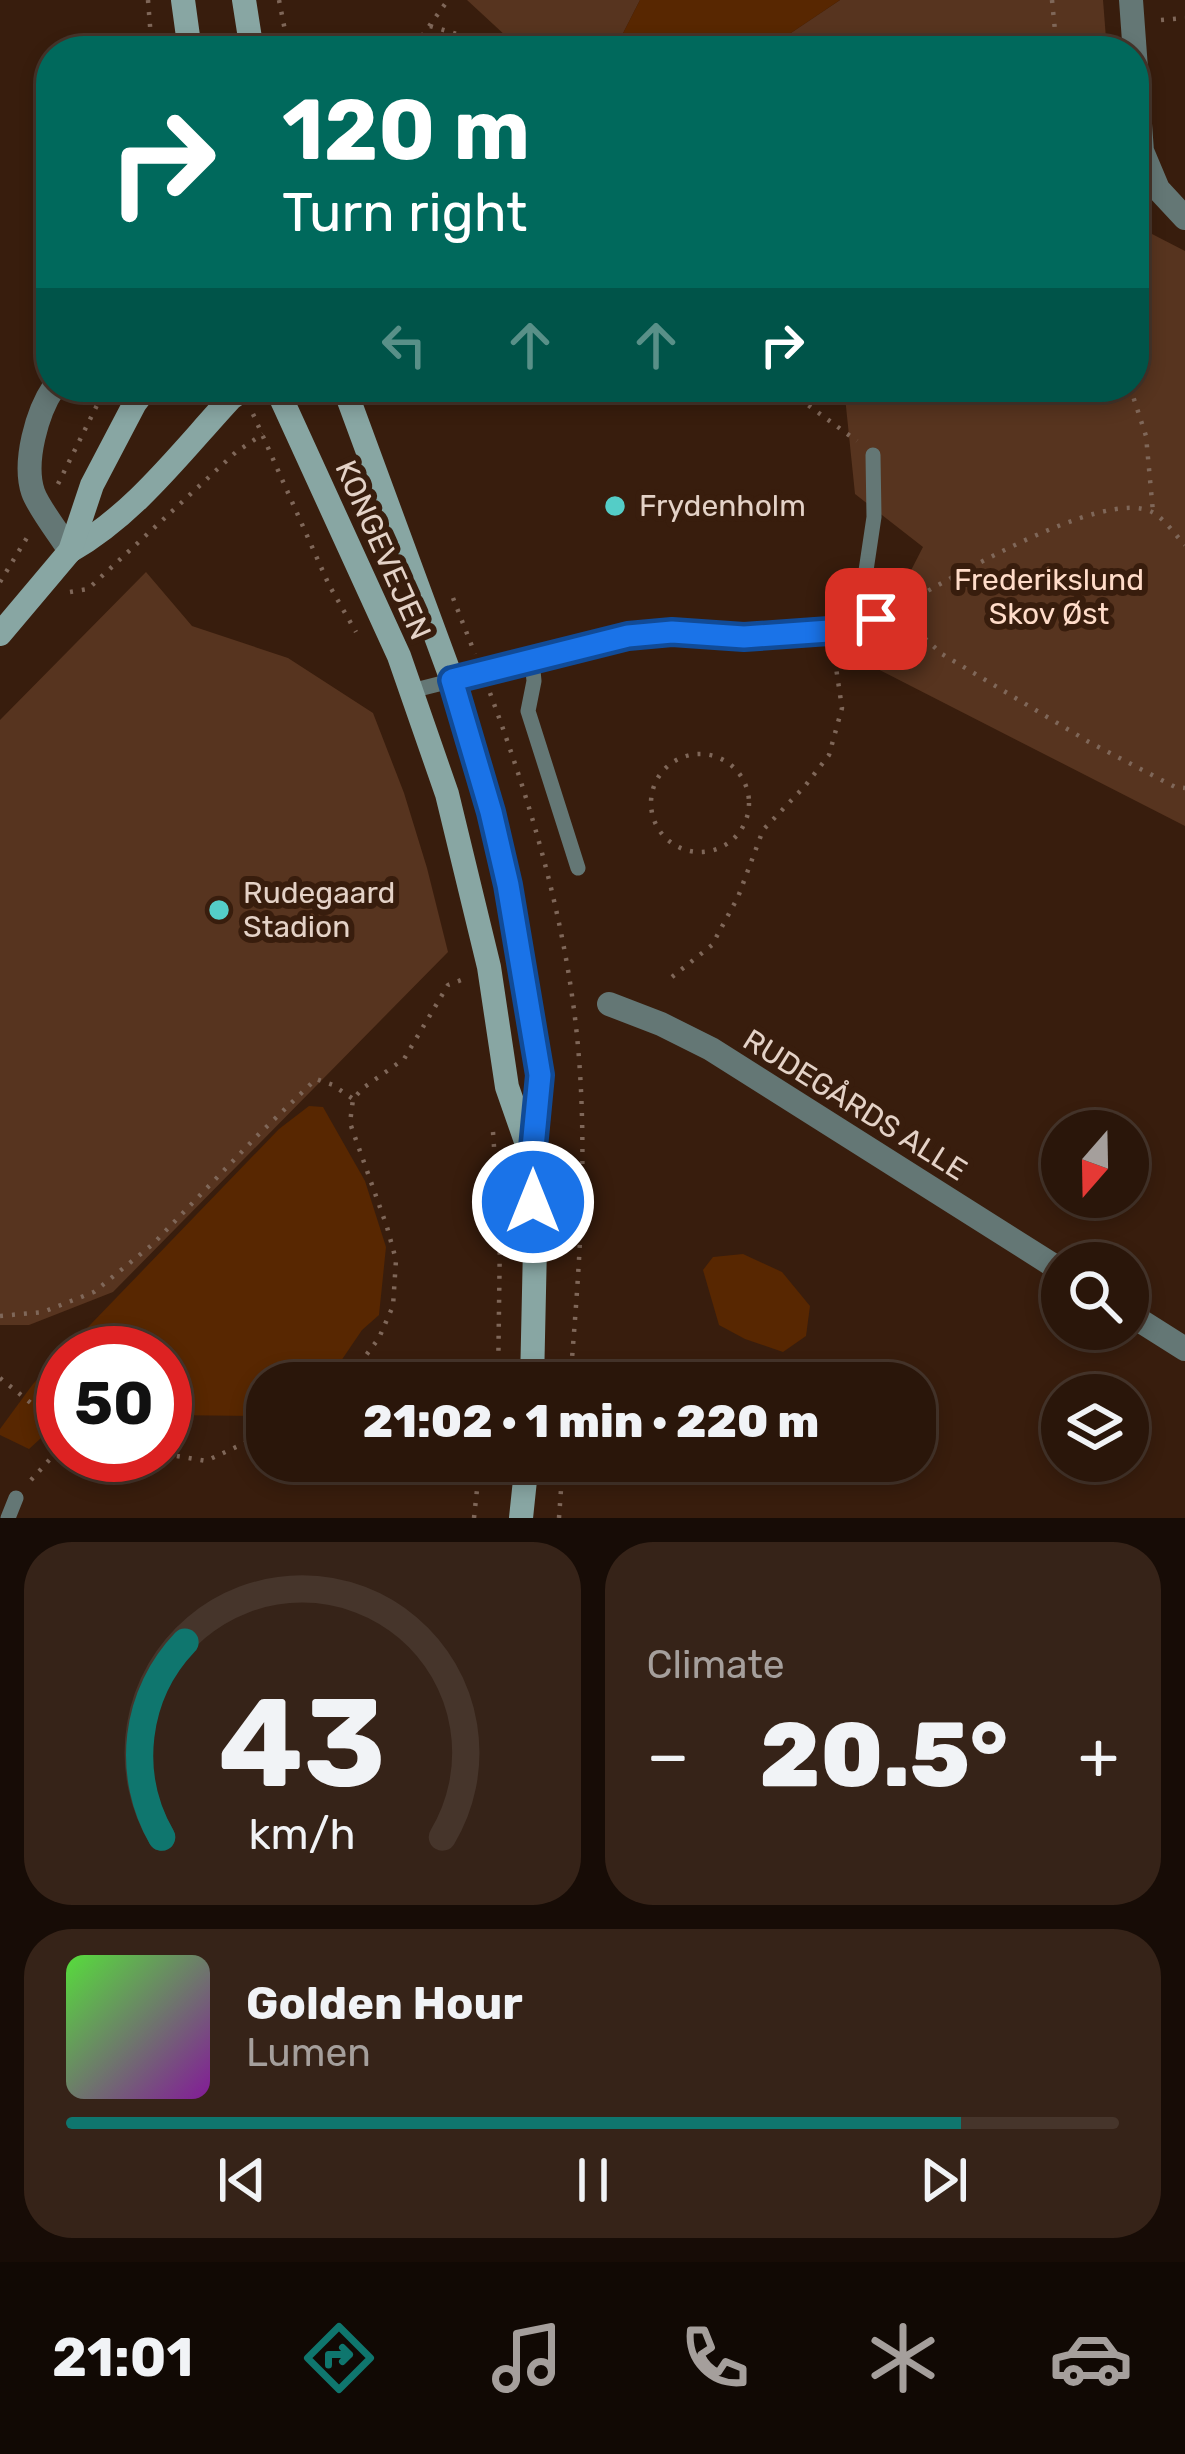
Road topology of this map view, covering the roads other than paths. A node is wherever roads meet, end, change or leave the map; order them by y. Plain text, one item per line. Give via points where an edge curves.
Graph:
1 (182, 0) edge
2 (244, 0) edge
3 (1131, 0) edge
4 (188, 36) edge
5 (250, 36) edge
6 (1134, 36) edge
7 (1149, 167) edge
8 (1185, 218) edge
9 (44, 402) edge
10 (136, 402) edge
11 (227, 402) edge
12 (283, 402) edge
13 (350, 402) edge
14 (873, 455) road end
15 (70, 551) junction
16 (876, 619) dead end
17 (857, 624) junction
18 (0, 634) edge
19 (532, 660) junction
20 (452, 680) junction
21 (411, 691) junction
22 (578, 868) dead end
23 (609, 1004) dead end
24 (532, 1158) junction
25 (1041, 1258) edge
26 (1149, 1326) edge
27 (1185, 1349) edge
28 (532, 1362) edge
29 (525, 1482) edge
30 (16, 1498) road end
31 (8, 1518) edge
32 (521, 1518) edge

1 - 4 main road
2 - 5 main road
3 - 6 street
7 - 8 street
9 - 15 street via 30,451 33,491
10 - 15 main road via 92,485
11 - 15 main road via 125,512
12 - 21 main road, KONGEVEJEN
13 - 20 main road, KONGEVEJEN
14 - 17 lane via 874,517
15 - 18 main road
16 - 17 lane
17 - 19 lane via 744,637 628,636
19 - 20 lane
19 - 22 lane via 528,711
20 - 21 lane
20 - 24 main road, KONGEVEJEN via 500,848 527,994 540,1075
21 - 24 main road, KONGEVEJEN via 448,794 489,967 507,1087
23 - 25 street, RUDEGÅRDS ALLE via 711,1049
24 - 28 main road, KONGEVEJEN
26 - 27 street
29 - 32 main road
30 - 31 lane

